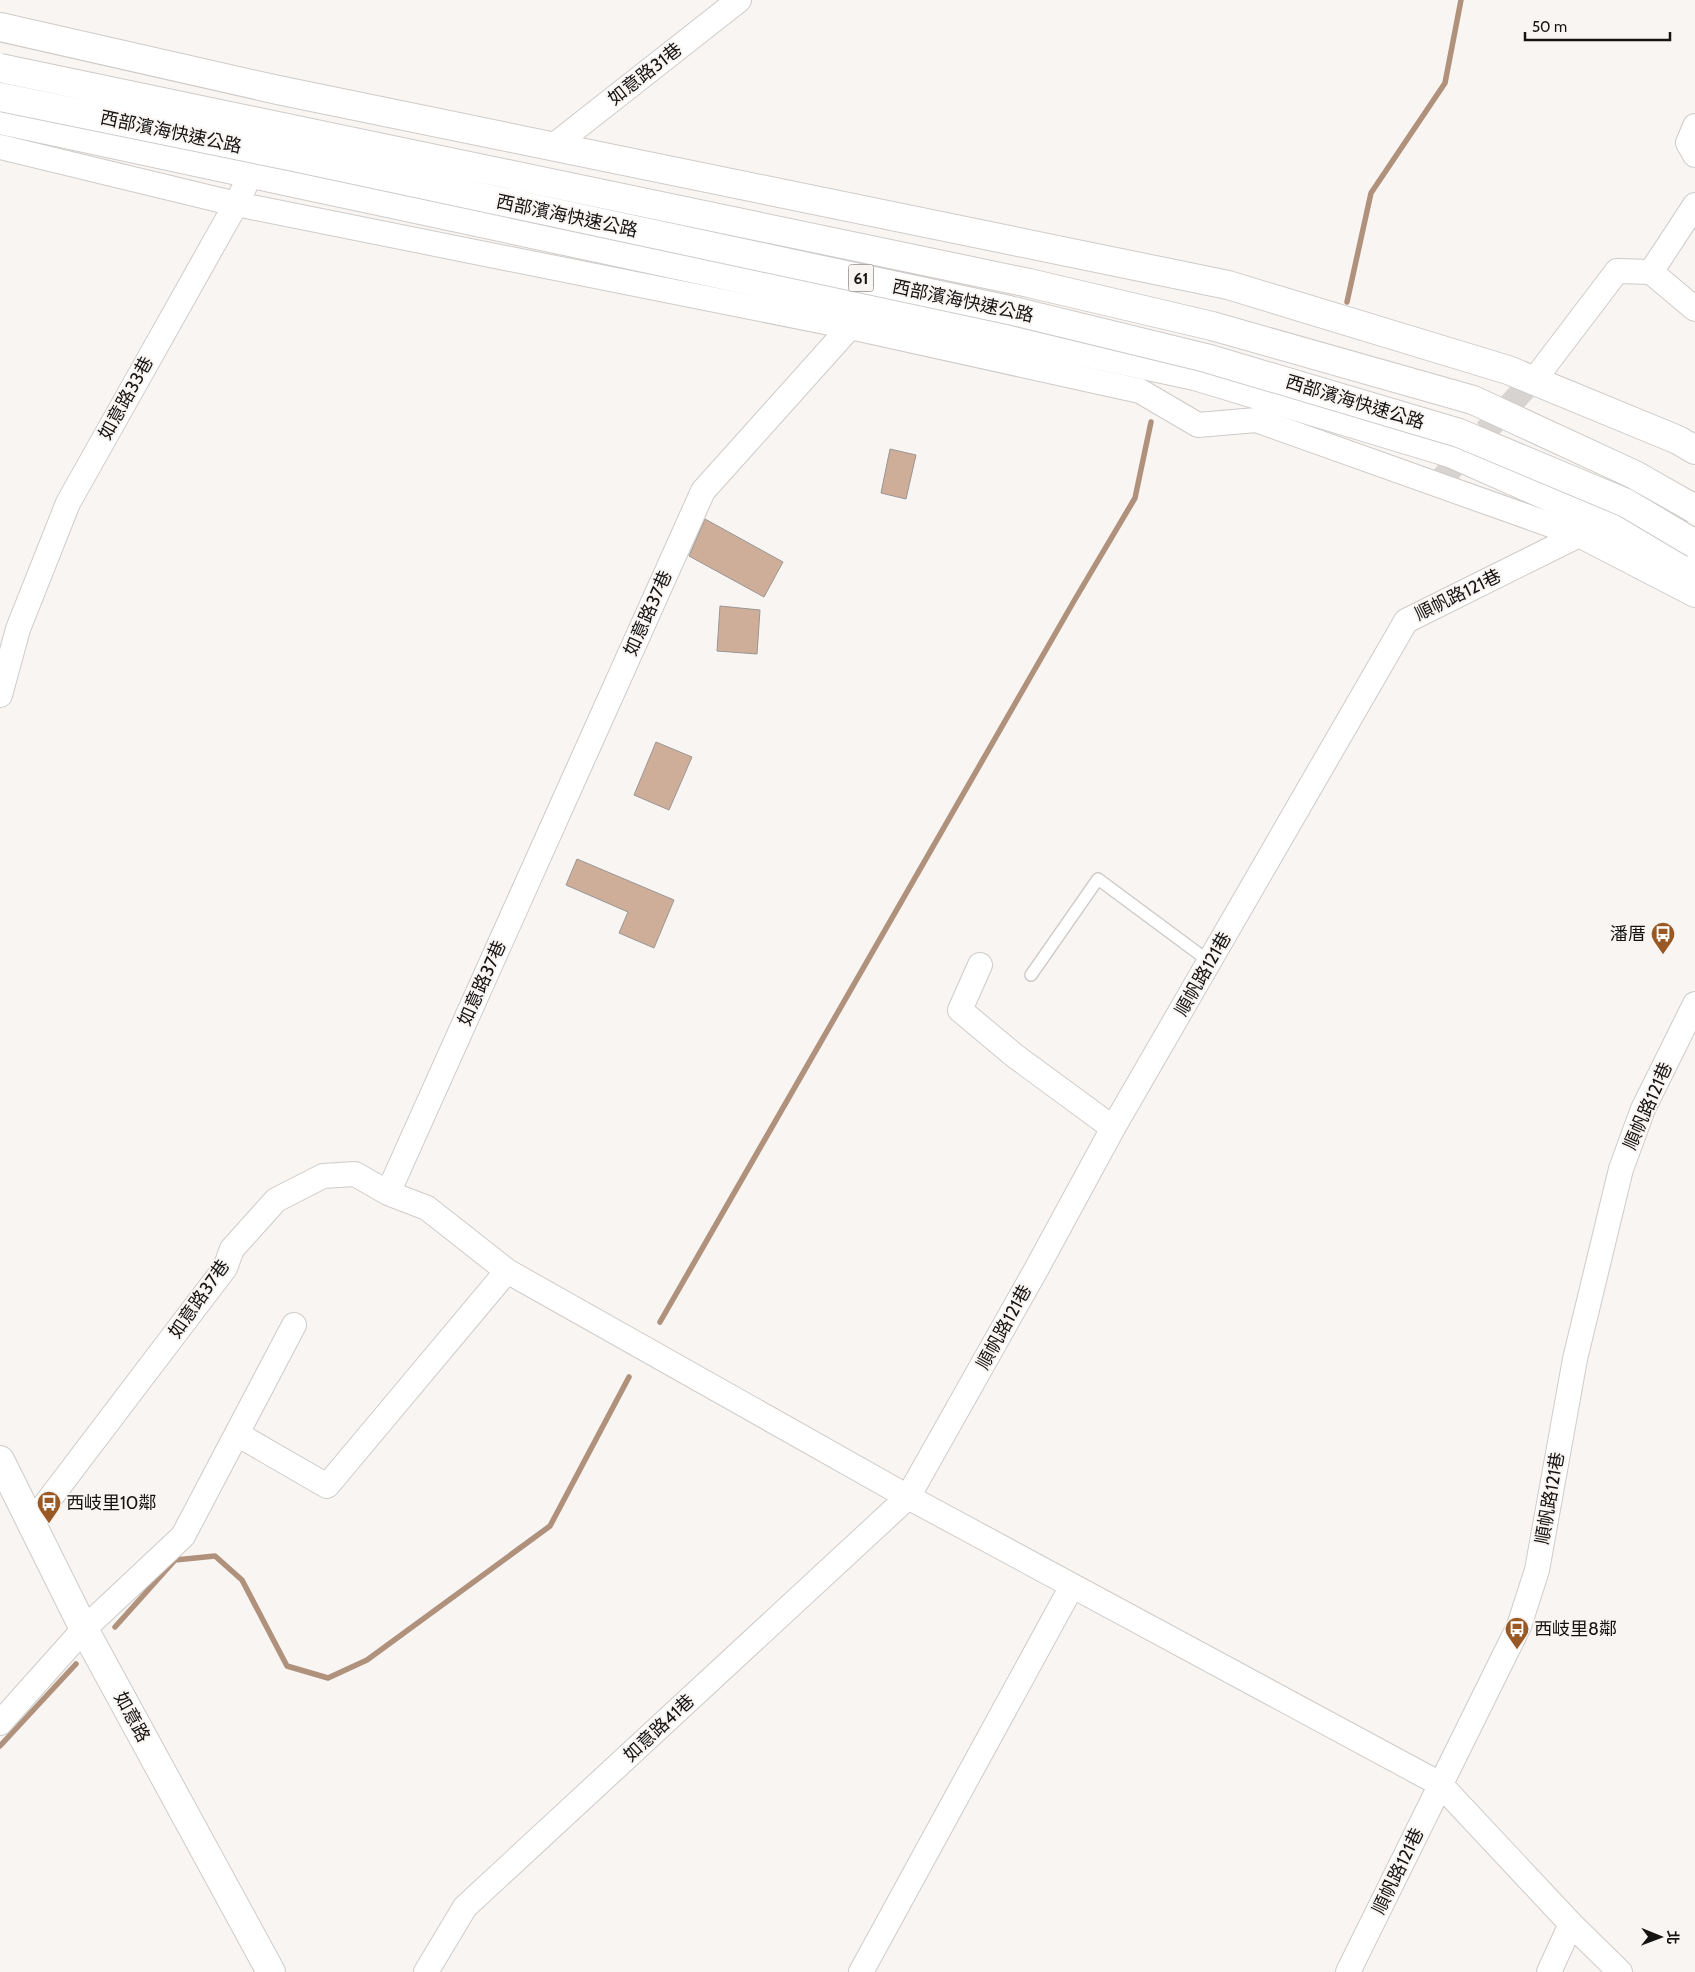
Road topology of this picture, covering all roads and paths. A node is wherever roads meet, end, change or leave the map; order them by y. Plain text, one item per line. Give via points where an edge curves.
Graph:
1 (739, 0) edge
2 (0, 26) edge
3 (0, 68) edge
4 (0, 97) edge
5 (0, 120) edge
6 (1695, 126) edge
7 (0, 147) edge
8 (552, 147) junction
9 (1695, 155) edge
10 (251, 174) junction
11 (236, 204) junction
12 (1695, 205) edge
13 (1651, 272) junction
14 (1695, 309) edge
15 (850, 327) junction
16 (1541, 371) tunnel mouth
17 (1695, 450) edge
18 (1695, 508) edge
19 (1579, 535) junction
20 (1695, 544) edge
21 (1695, 572) edge
22 (1695, 595) edge
23 (9, 625) edge
24 (0, 695) edge
25 (1210, 962) junction
26 (980, 965) dead end
27 (1031, 975) dead end
28 (1695, 1004) edge
29 (1690, 1029) edge
30 (1113, 1128) junction
31 (388, 1193) junction
32 (507, 1271) junction
33 (294, 1325) dead end
34 (237, 1434) junction
35 (0, 1460) edge
36 (908, 1497) junction
37 (32, 1522) junction
38 (1072, 1586) junction
39 (84, 1629) junction
40 (0, 1723) edge
41 (1440, 1784) junction
42 (1571, 1924) junction
43 (271, 1972) edge
44 (426, 1972) edge
45 (861, 1972) edge
46 (1348, 1972) edge
47 (1549, 1972) edge
48 (1620, 1972) edge

1 - 8 street, 如意路31巷
2 - 8 main road via 278,90
3 - 18 main road, 西部濱海快速公路 / 61, bridge via 1029,283 1212,326 1473,400 1635,475
4 - 20 main road, 西部濱海快速公路 / 61, bridge via 1009,310 1206,358 1459,433 1626,503
5 - 10 main road
6 - 9 street via 1688,143
7 - 11 street
8 - 17 main road via 1228,285 1508,370 1678,440
10 - 11 street, 如意路33巷
10 - 21 main road via 1195,376 1450,453 1613,525
11 - 15 street
11 - 23 street, 如意路33巷 via 68,504
12 - 13 street
13 - 14 street
13 - 16 street via 1617,271
15 - 19 street via 1140,390 1198,425 1256,420
15 - 31 street, 如意路37巷 via 703,491
19 - 22 street
19 - 25 street, 順帆路121巷 via 1406,621
23 - 24 street, 如意路33巷
25 - 27 lane via 1098,879
25 - 30 street, 順帆路121巷
26 - 30 street via 960,1010 1015,1056
28 - 29 street, 順帆路121巷
29 - 41 street, 順帆路121巷 via 1643,1109 1621,1169 1575,1359 1537,1570 1519,1626
30 - 36 street, 順帆路121巷
31 - 32 street via 428,1208
31 - 37 street, 如意路37巷 via 355,1174 323,1176 276,1200 232,1248 225,1268
32 - 34 street via 327,1486
32 - 36 street
33 - 34 street
34 - 39 street via 183,1536
35 - 37 main road, 如意路
36 - 38 street
36 - 44 street, 如意路41巷 via 465,1907
37 - 39 main road, 如意路
38 - 41 street
38 - 45 street
39 - 40 street
39 - 43 main road, 如意路
41 - 42 street
41 - 46 street, 順帆路121巷
42 - 47 street
42 - 48 street

